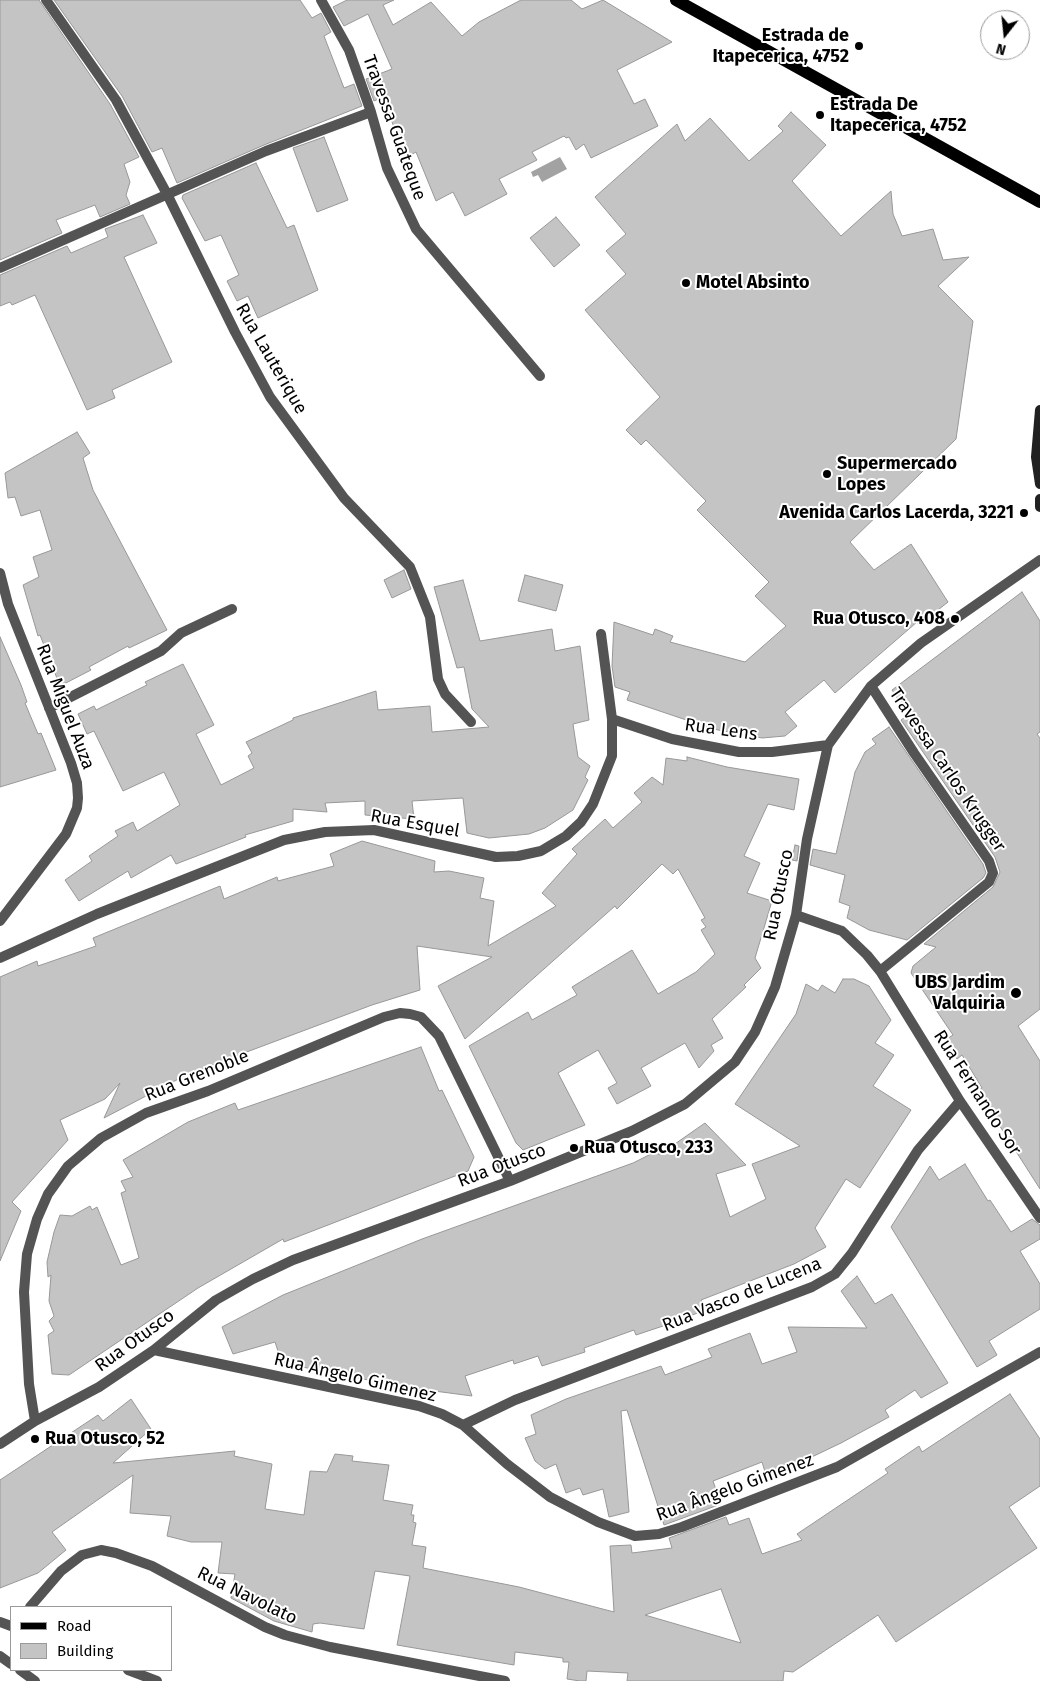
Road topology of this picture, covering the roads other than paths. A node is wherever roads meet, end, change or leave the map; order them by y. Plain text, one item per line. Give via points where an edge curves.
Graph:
1 (46, 0) edge
2 (321, 0) edge
3 (676, 0) edge
4 (371, 112) junction
5 (167, 194) junction
6 (1040, 202) edge
7 (0, 268) edge
8 (540, 376) dead end
9 (1040, 410) edge
10 (1040, 484) edge
11 (1040, 560) edge
12 (0, 573) edge
13 (232, 609) dead end
14 (601, 634) dead end
15 (871, 686) junction
16 (49, 708) junction
17 (612, 719) junction
18 (471, 722) dead end
19 (828, 745) junction
20 (796, 914) junction
21 (0, 921) edge
22 (0, 958) edge
23 (880, 971) junction
24 (960, 1101) junction
25 (510, 1181) junction
26 (1040, 1218) edge
27 (154, 1350) junction
28 (1040, 1352) edge
29 (35, 1421) junction
30 (463, 1425) junction
31 (0, 1444) edge
32 (31, 1606) edge
33 (21, 1671) edge
34 (131, 1671) edge
35 (35, 1681) edge
36 (157, 1681) edge
37 (505, 1681) edge

1 - 5 street, Rua Lauterique via 116,100
2 - 4 street, Travessa Guateque via 348,50
3 - 6 main road
4 - 5 street via 266,151
4 - 8 street, Travessa Guateque via 387,168 416,229
5 - 7 street
5 - 18 street, Rua Lauterique via 270,397 344,498 410,567 430,616 438,679 445,694
9 - 10 main road via 1036,457
11 - 15 street, Rua Otusco via 921,643
12 - 16 street, Rua Miguel Auza via 8,604
13 - 16 street via 181,633 161,651
14 - 17 street, Rua Esquel
15 - 19 street, Rua Otusco
15 - 23 street, Travessa Carlos Krugger via 989,860 993,873 989,882
16 - 21 street, Rua Miguel Auza via 78,783 77,808 66,834
17 - 19 street, Rua Lens via 672,739 739,752 772,752
17 - 22 street, Rua Esquel via 612,756 593,804 566,836 540,851 496,856 374,830 325,832 284,840 97,914
19 - 20 street, Rua Otusco via 807,839
20 - 23 street, Rua Fernando Sor via 842,931
20 - 25 street, Rua Otusco via 775,988 755,1032 735,1062 685,1104 641,1127
23 - 24 street, Rua Fernando Sor
24 - 26 street, Rua Fernando Sor
24 - 30 street, Rua Vasco de Lucena via 918,1150 835,1274 812,1287 515,1400
25 - 27 street, Rua Otusco via 293,1260 216,1300
25 - 29 street, Rua Grenoble via 439,1036 421,1017 410,1014 400,1013 384,1018 146,1114 101,1138 68,1166 48,1194 37,1219 27,1254 24,1292 29,1384
27 - 29 street, Rua Otusco via 99,1387
27 - 30 street, Rua Ângelo Gimenez via 419,1406
28 - 30 street, Rua Ângelo Gimenez via 837,1467 659,1534 635,1536 620,1532 558,1502 507,1464
29 - 31 street, Rua Otusco
32 - 37 street, Rua Navolato via 61,1571 82,1555 101,1550 152,1566 285,1635 330,1647
33 - 35 street
34 - 36 street

